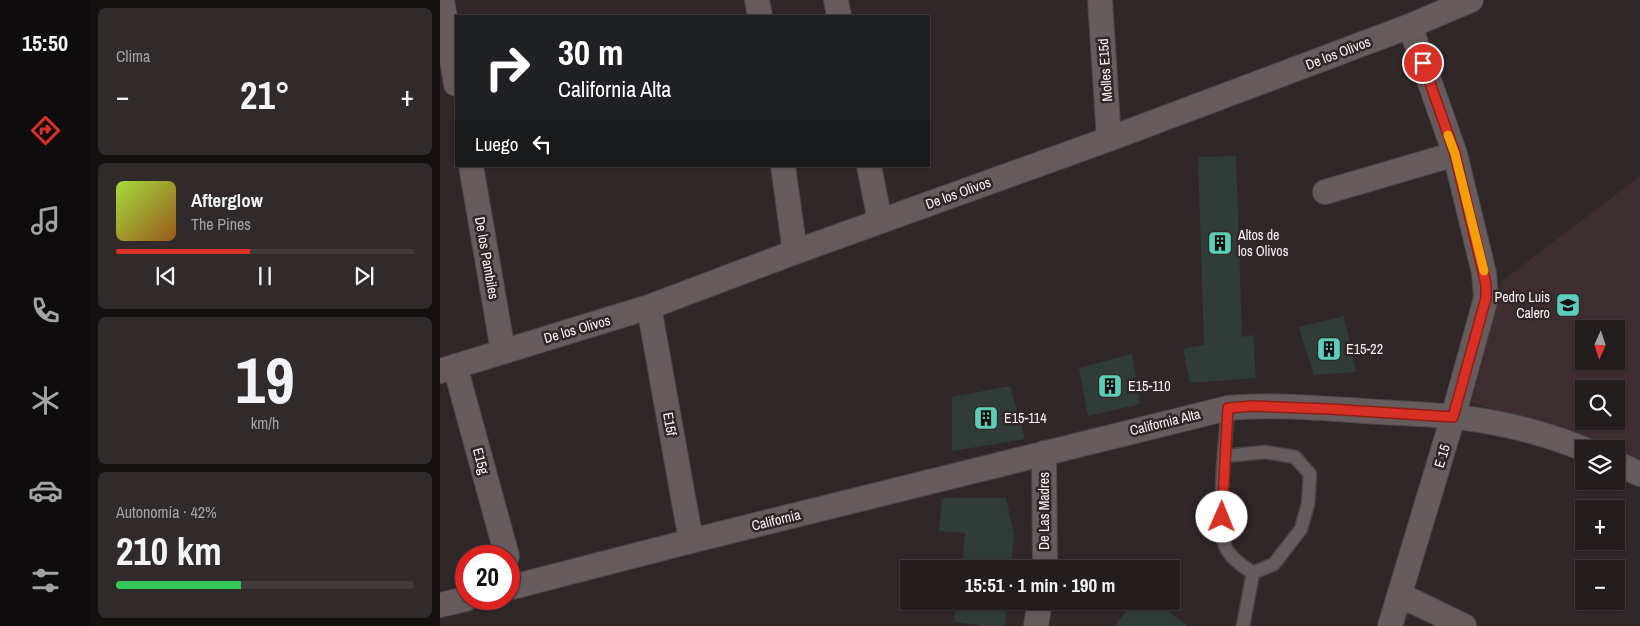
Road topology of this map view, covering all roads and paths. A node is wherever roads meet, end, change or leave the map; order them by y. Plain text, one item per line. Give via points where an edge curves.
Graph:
1 (442, 0) edge
2 (757, 0) edge
3 (836, 0) edge
4 (1100, 0) edge
5 (1471, 0) edge
6 (760, 15) edge
7 (839, 15) edge
8 (1410, 26) junction
9 (455, 78) edge
10 (1109, 139) junction
11 (1455, 154) junction
12 (471, 167) edge
13 (783, 167) edge
14 (869, 167) edge
15 (1325, 192) dead end
16 (880, 221) junction
17 (795, 252) junction
18 (650, 307) junction
19 (503, 351) junction
20 (448, 368) edge
21 (1228, 408) junction
22 (1453, 417) junction
23 (1575, 446) edge
24 (1044, 453) junction
25 (1225, 456) junction
26 (1625, 466) edge
27 (1640, 474) edge
28 (691, 540) junction
29 (504, 545) edge
30 (1044, 560) edge
31 (1253, 573) junction
32 (520, 586) edge
33 (1400, 595) junction
34 (455, 601) edge
35 (440, 605) edge
36 (1039, 610) edge
37 (1036, 626) edge
38 (1242, 626) edge
39 (1390, 626) edge
40 (1464, 626) edge

1 - 9 street
2 - 6 street
3 - 7 street
4 - 10 street, Molles E15d
5 - 8 street, De los Olivos
8 - 10 street, De los Olivos
8 - 11 street, E 15
10 - 16 street, De los Olivos
11 - 15 street
11 - 22 street, E 15 via 1486,284 1486,298
12 - 19 street, De los Pambiles
13 - 17 street
14 - 16 street
16 - 17 street, De los Olivos
17 - 18 street, De los Olivos
18 - 19 street, De los Olivos
18 - 28 street, E15f
19 - 20 street, De los Olivos
20 - 29 street, E15g
21 - 22 street, California Alta via 1329,409
21 - 24 street, California Alta
21 - 25 lane
22 - 23 street, California Alta via 1532,431
22 - 33 street, E 15
24 - 28 street, California
24 - 30 street, De Las Madres
25 - 31 lane via 1222,521 1226,549
25 - 31 lane via 1265,452 1295,457 1310,474 1308,504 1300,528 1274,564
26 - 27 street
28 - 32 street, California
31 - 38 lane
33 - 39 street, E 15
33 - 40 street
34 - 35 street
36 - 37 street

